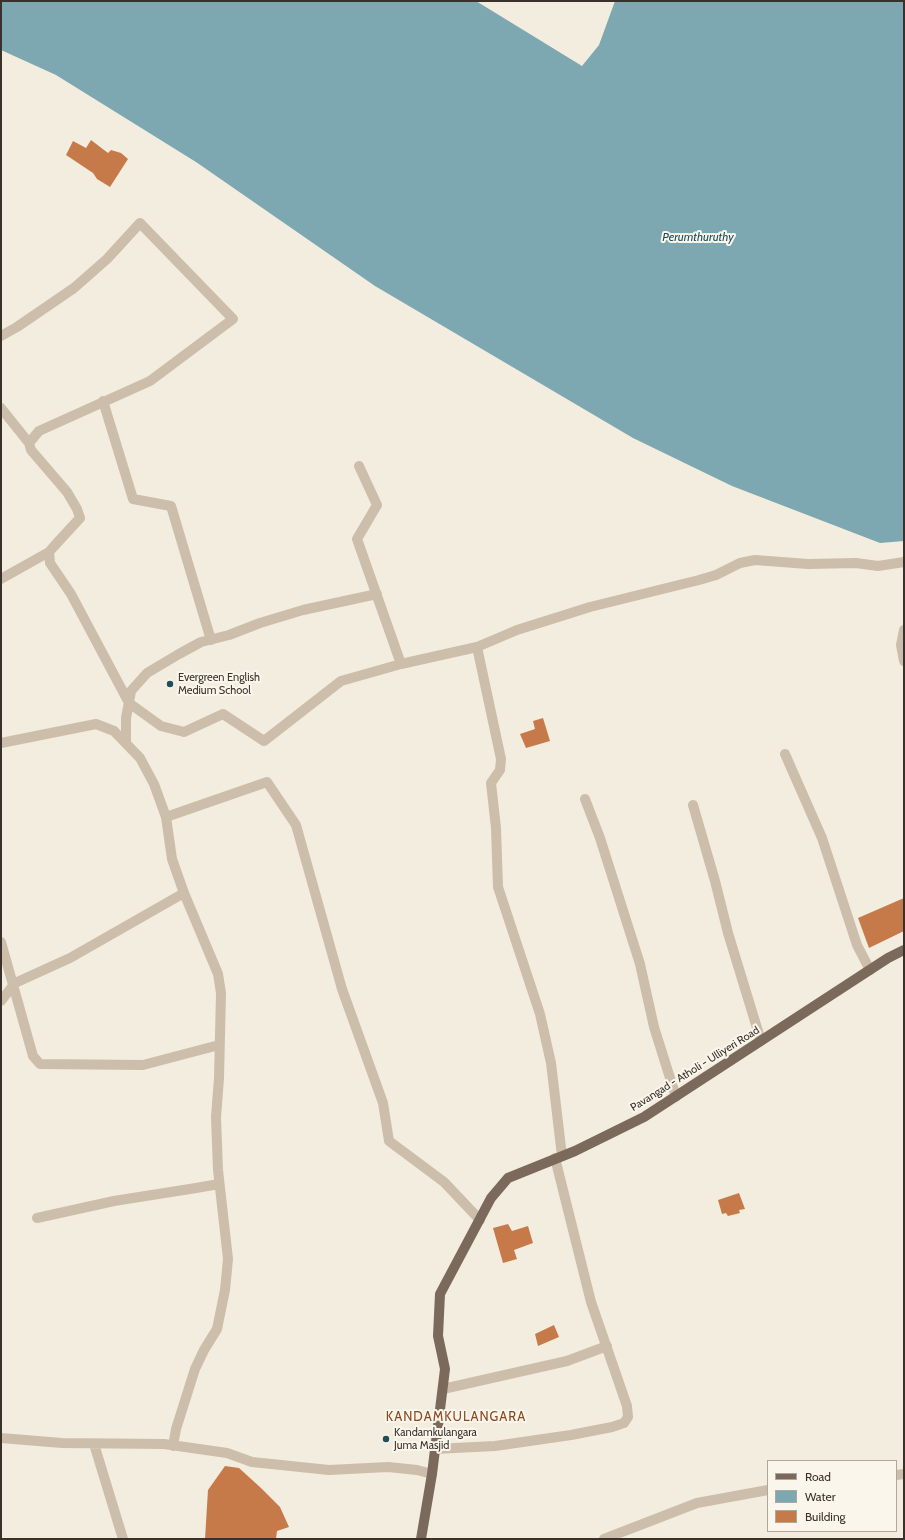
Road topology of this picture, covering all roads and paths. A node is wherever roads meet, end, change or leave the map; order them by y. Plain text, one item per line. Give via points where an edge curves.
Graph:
1 (1, 336) edge
2 (103, 401) junction
3 (1, 408) edge
4 (29, 443) junction
5 (359, 466) dead end
6 (49, 552) junction
7 (904, 562) edge
8 (1, 579) edge
9 (377, 594) junction
10 (904, 630) edge
11 (211, 640) junction
12 (477, 647) junction
13 (904, 662) edge
14 (401, 664) junction
15 (129, 703) junction
16 (1, 743) edge
17 (126, 743) junction
18 (785, 754) dead end
19 (585, 799) dead end
20 (693, 805) dead end
21 (166, 817) junction
22 (184, 894) junction
23 (1, 942) edge
24 (904, 950) edge
25 (870, 970) junction
26 (14, 985) junction
27 (1, 1001) edge
28 (761, 1041) junction
29 (219, 1045) junction
30 (676, 1097) junction
31 (559, 1157) junction
32 (219, 1184) junction
33 (37, 1218) dead end
34 (480, 1220) junction
35 (607, 1346) junction
36 (443, 1389) junction
37 (1, 1438) edge
38 (94, 1444) junction
39 (173, 1446) junction
40 (435, 1449) junction
41 (432, 1474) junction
42 (767, 1490) edge
43 (123, 1539) edge
44 (421, 1539) edge
45 (604, 1539) edge

1 - 2 street via 74,288 107,259 140,223 233,319 150,381
2 - 4 street via 39,431
2 - 11 street via 133,499 171,506
3 - 4 street
4 - 6 street via 31,450 67,492 80,518
5 - 9 street via 377,505 357,539
6 - 8 street
6 - 15 street via 50,563 71,594
7 - 12 street via 878,566 755,560 740,563 699,580 517,630
9 - 11 street via 303,610
9 - 14 street
10 - 13 street via 901,645
11 - 15 street via 201,642 147,673 131,691
12 - 14 street
12 - 31 street via 502,759 500,770 491,783 498,887 540,1014 551,1064
14 - 15 street via 341,681 264,741 224,714 184,732 160,726
15 - 17 street
16 - 17 street via 96,724 114,731
17 - 21 street via 140,758 154,784
18 - 25 street via 822,838 857,946
19 - 30 street via 640,964 654,1027
20 - 28 street
21 - 22 street via 172,859
21 - 34 street via 267,782 296,825 342,989 383,1103 389,1141 444,1182
22 - 26 street via 70,958
22 - 29 street via 218,974
23 - 26 street
24 - 25 main road, Pavangad - Atholi - Ulliyeri Road
25 - 28 main road, Pavangad - Atholi - Ulliyeri Road
26 - 27 street
26 - 29 street via 33,1056 40,1064 143,1065
28 - 30 main road, Pavangad - Atholi - Ulliyeri Road
29 - 32 street via 216,1117
30 - 31 main road, Pavangad - Atholi - Ulliyeri Road via 644,1117
31 - 34 main road, Pavangad - Atholi - Ulliyeri Road via 508,1178 491,1198
31 - 35 street via 582,1271
32 - 33 street via 114,1200
32 - 39 street via 228,1259 225,1290 217,1329 195,1369
34 - 36 main road, Pavangad - Atholi - Ulliyeri Road via 440,1294 438,1336 445,1369
35 - 36 street via 567,1361
35 - 40 street via 627,1406 628,1417 624,1423 518,1443
36 - 40 main road, Pavangad - Atholi - Ulliyeri Road
37 - 38 street
38 - 39 street
38 - 43 street
39 - 41 street via 227,1453 252,1462 329,1470 388,1467
40 - 41 main road, Pavangad - Atholi - Ulliyeri Road
41 - 44 main road, Pavangad - Atholi - Ulliyeri Road
42 - 45 street via 697,1503

